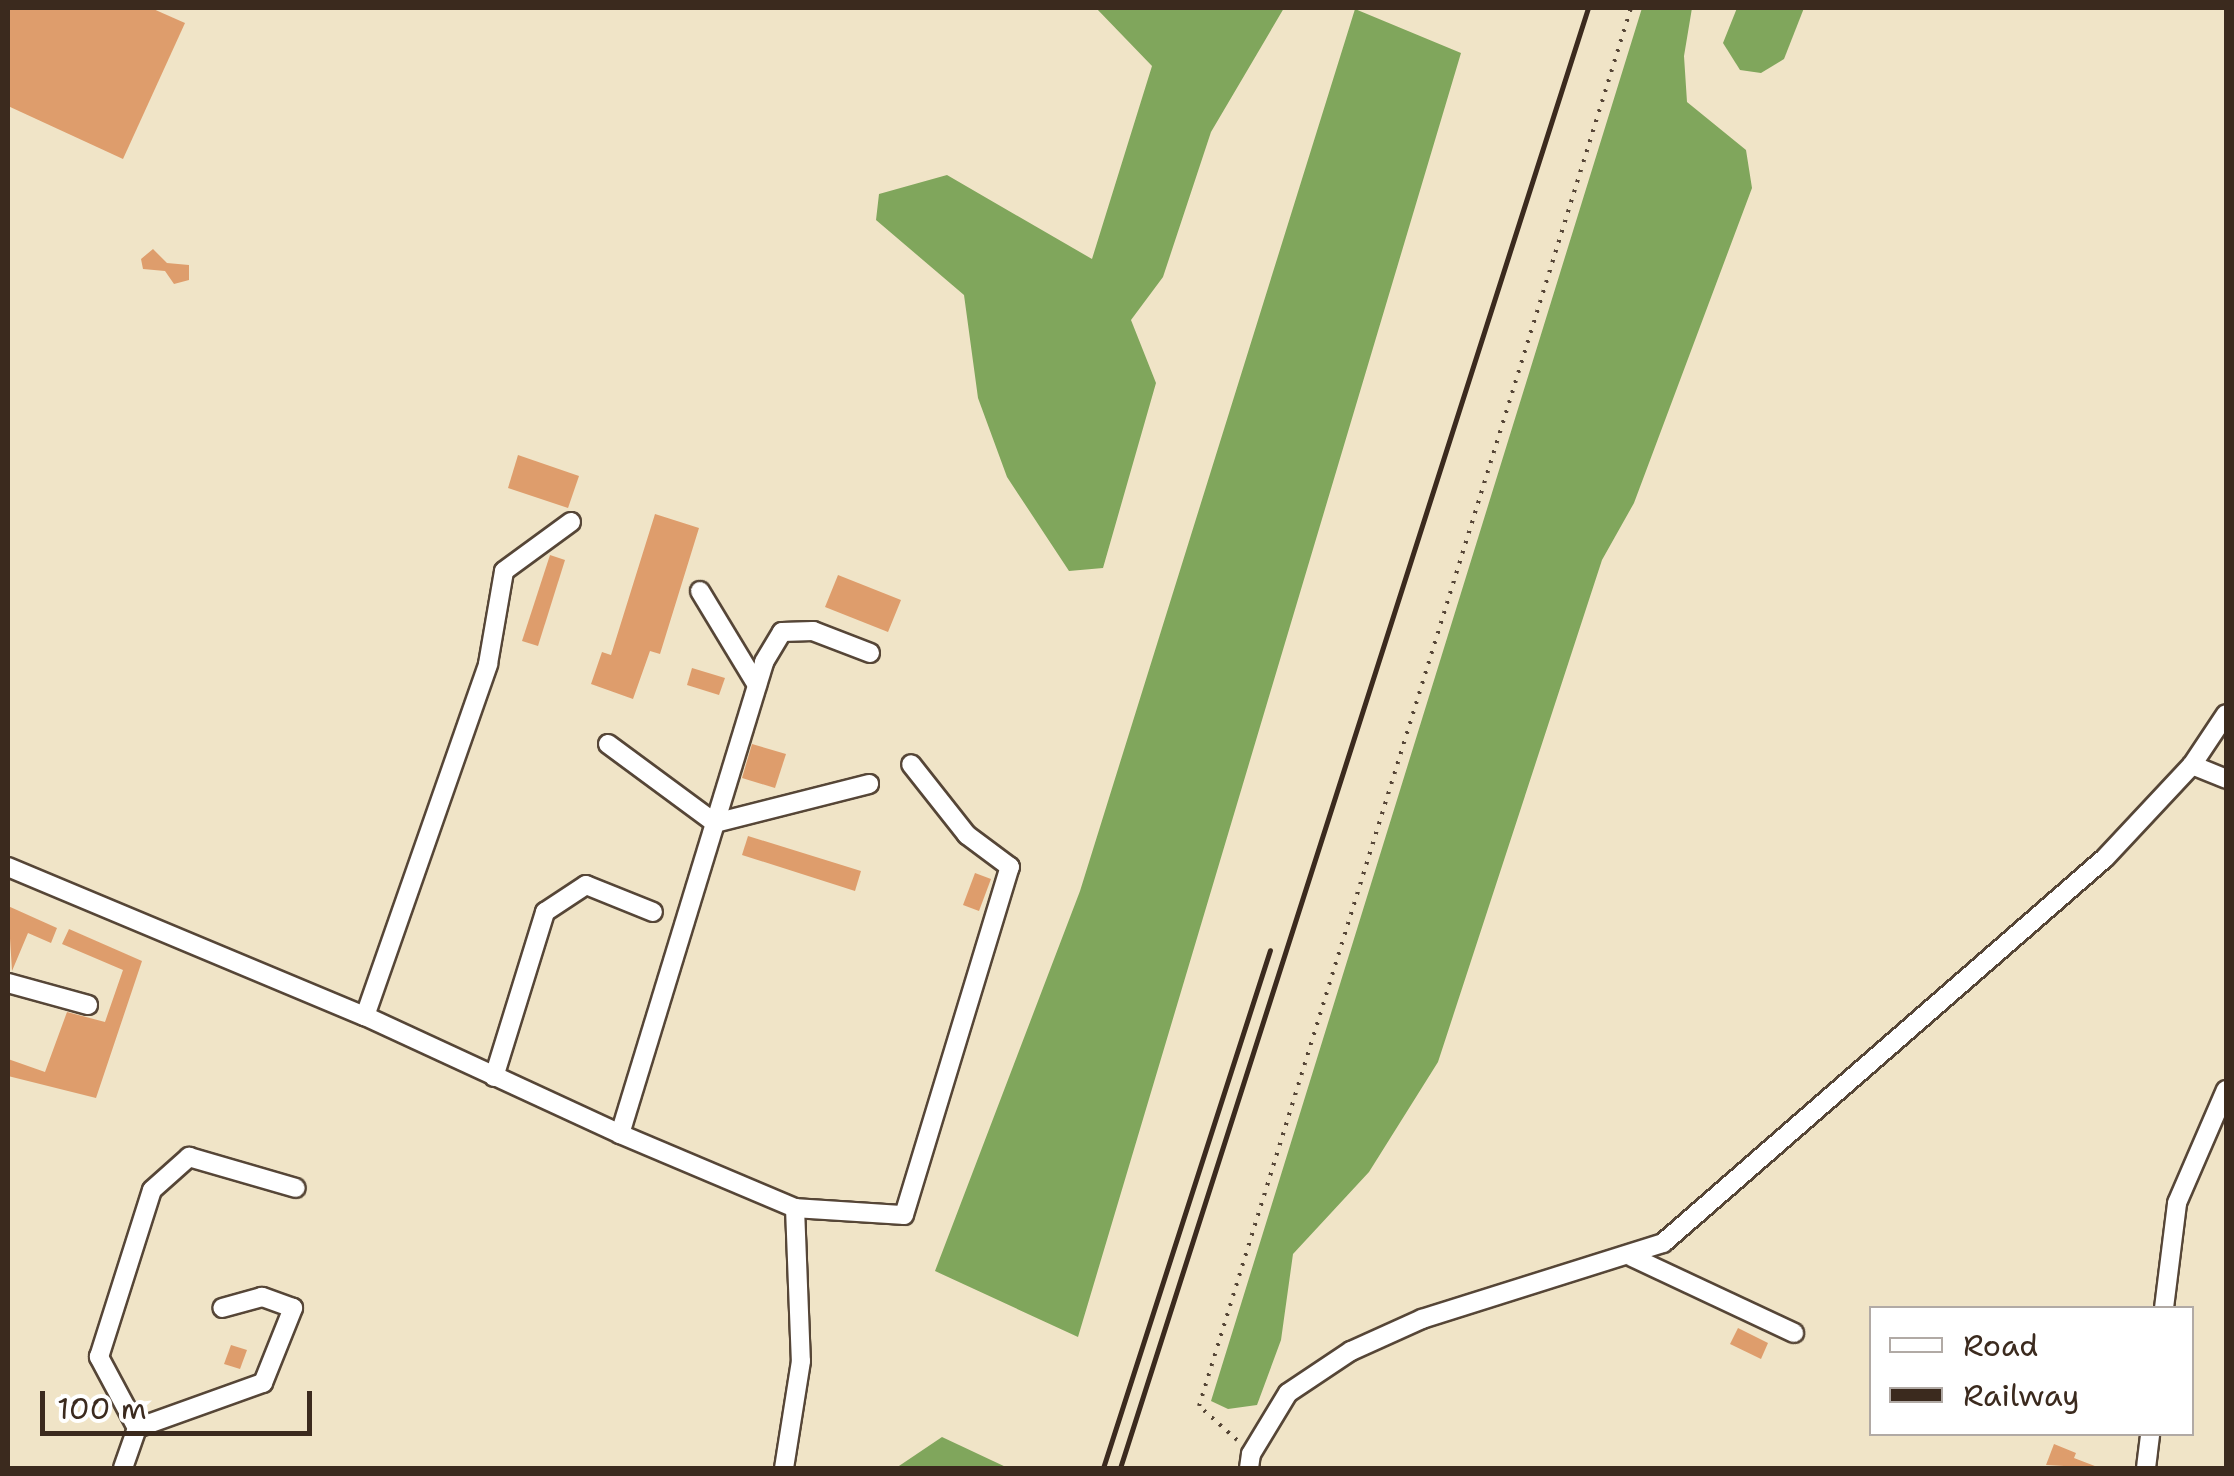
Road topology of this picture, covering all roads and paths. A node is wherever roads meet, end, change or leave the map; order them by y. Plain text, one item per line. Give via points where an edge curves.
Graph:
1 (1631, 8) edge
2 (571, 522) dead end
3 (700, 591) dead end
4 (870, 653) dead end
5 (757, 685) junction
6 (2226, 714) edge
7 (608, 744) dead end
8 (912, 764) dead end
9 (2192, 765) junction
10 (2226, 779) edge
11 (869, 784) dead end
12 (715, 823) junction
13 (8, 867) edge
14 (652, 912) dead end
15 (8, 983) edge
16 (88, 1005) dead end
17 (365, 1016) junction
18 (494, 1076) junction
19 (2226, 1090) edge
20 (620, 1134) junction
21 (296, 1188) dead end
22 (794, 1208) junction
23 (1632, 1256) junction
24 (2164, 1306) edge
25 (222, 1308) dead end
26 (1794, 1333) dead end
27 (136, 1428) junction
28 (2150, 1436) edge
29 (1250, 1461) edge
30 (123, 1468) edge
31 (784, 1468) edge
32 (2146, 1468) edge

1 - 29 path via 1199,1406
2 - 17 street via 504,571 488,664
3 - 5 street
4 - 5 street via 813,631 782,632
5 - 12 street
6 - 9 street
7 - 12 street
8 - 22 street via 967,835 1010,867 904,1215
9 - 10 street
9 - 23 street via 2106,858 1663,1242
11 - 12 street
12 - 20 street
13 - 17 street
14 - 18 street via 586,885 545,912
15 - 16 street
17 - 18 street
18 - 20 street
19 - 24 street via 2177,1202
20 - 22 street
21 - 27 street via 188,1156 152,1190 98,1357
22 - 31 street via 802,1360
23 - 26 street
23 - 29 street via 1422,1320 1351,1351 1288,1394
25 - 27 street via 262,1297 293,1308 263,1382
27 - 30 street
28 - 32 street

